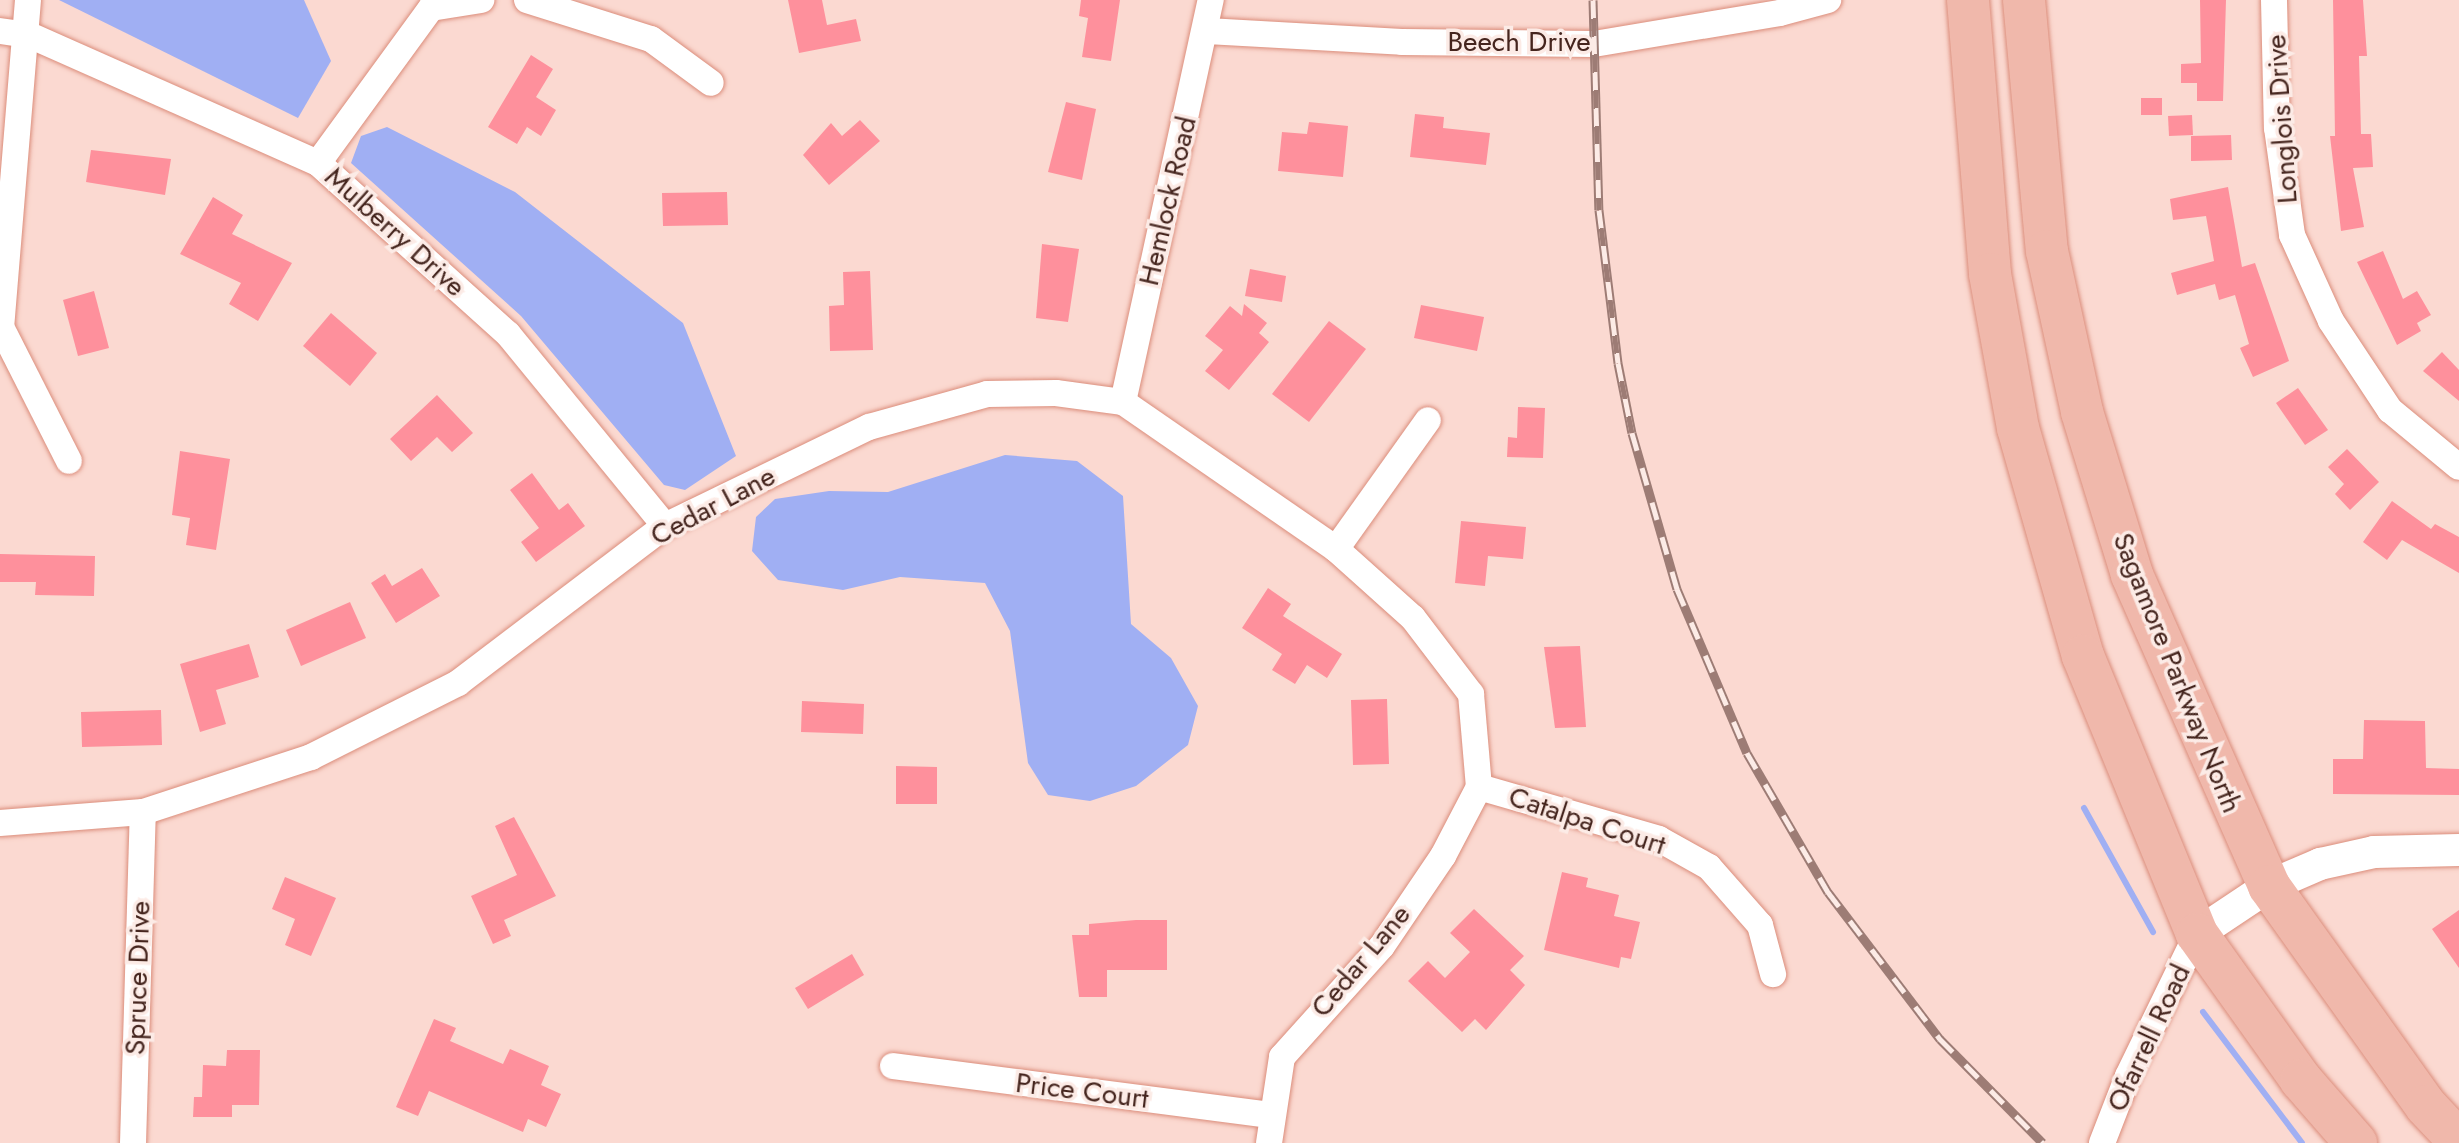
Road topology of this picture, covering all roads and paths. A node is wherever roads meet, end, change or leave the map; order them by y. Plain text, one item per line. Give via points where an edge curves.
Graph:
1 (28, 0) edge
2 (481, 0) edge
3 (527, 0) edge
4 (1211, 0) edge
5 (1828, 0) edge
6 (1968, 0) edge
7 (2024, 0) edge
8 (2274, 0) edge
9 (0, 31) edge
10 (1207, 31) junction
11 (29, 35) junction
12 (711, 83) dead end
13 (318, 163) junction
14 (1, 327) edge
15 (1123, 402) junction
16 (1428, 420) dead end
17 (69, 461) dead end
18 (2459, 467) edge
19 (665, 526) junction
20 (1336, 549) junction
21 (1479, 787) junction
22 (143, 812) junction
23 (0, 823) edge
24 (2459, 850) edge
25 (2269, 886) junction
26 (2197, 934) junction
27 (1773, 974) dead end
28 (893, 1066) dead end
29 (1271, 1115) junction
30 (2459, 1141) edge
31 (133, 1143) edge
32 (1269, 1143) edge
33 (2102, 1143) edge
34 (2356, 1143) edge

1 - 11 street
2 - 13 street via 431,8
3 - 12 street via 651,39
4 - 10 street, Hemlock Road
5 - 10 street, Beech Drive via 1594,44
6 - 26 main road via 1990,274 2018,428 2083,656
7 - 25 main road, Sagamore Parkway North via 2047,251 2082,412 2132,575
8 - 18 street, Longlois Drive via 2277,128 2292,235 2331,321 2390,410
9 - 11 street, Mulberry Drive
10 - 15 street, Hemlock Road
11 - 13 street, Mulberry Drive
11 - 14 street
13 - 19 street, Mulberry Drive via 508,334
14 - 17 street
15 - 19 street, Cedar Lane via 1056,393 972,398 869,427
15 - 20 street, Cedar Lane
16 - 20 street
19 - 22 street, Cedar Lane via 458,683 311,757
20 - 21 street, Cedar Lane via 1413,618 1471,694
21 - 27 street, Catalpa Court via 1659,839 1709,867 1760,925
21 - 29 street, Cedar Lane via 1443,856 1382,946 1282,1057
22 - 23 street, Cedar Lane
22 - 31 street, Spruce Drive
24 - 25 street via 2374,852 2320,864
25 - 26 street
25 - 30 main road, Sagamore Parkway North via 2426,1106
26 - 33 street, Ofarrell Road via 2128,1076
26 - 34 main road via 2301,1080
28 - 29 street, Price Court
29 - 32 street, Cedar Lane

